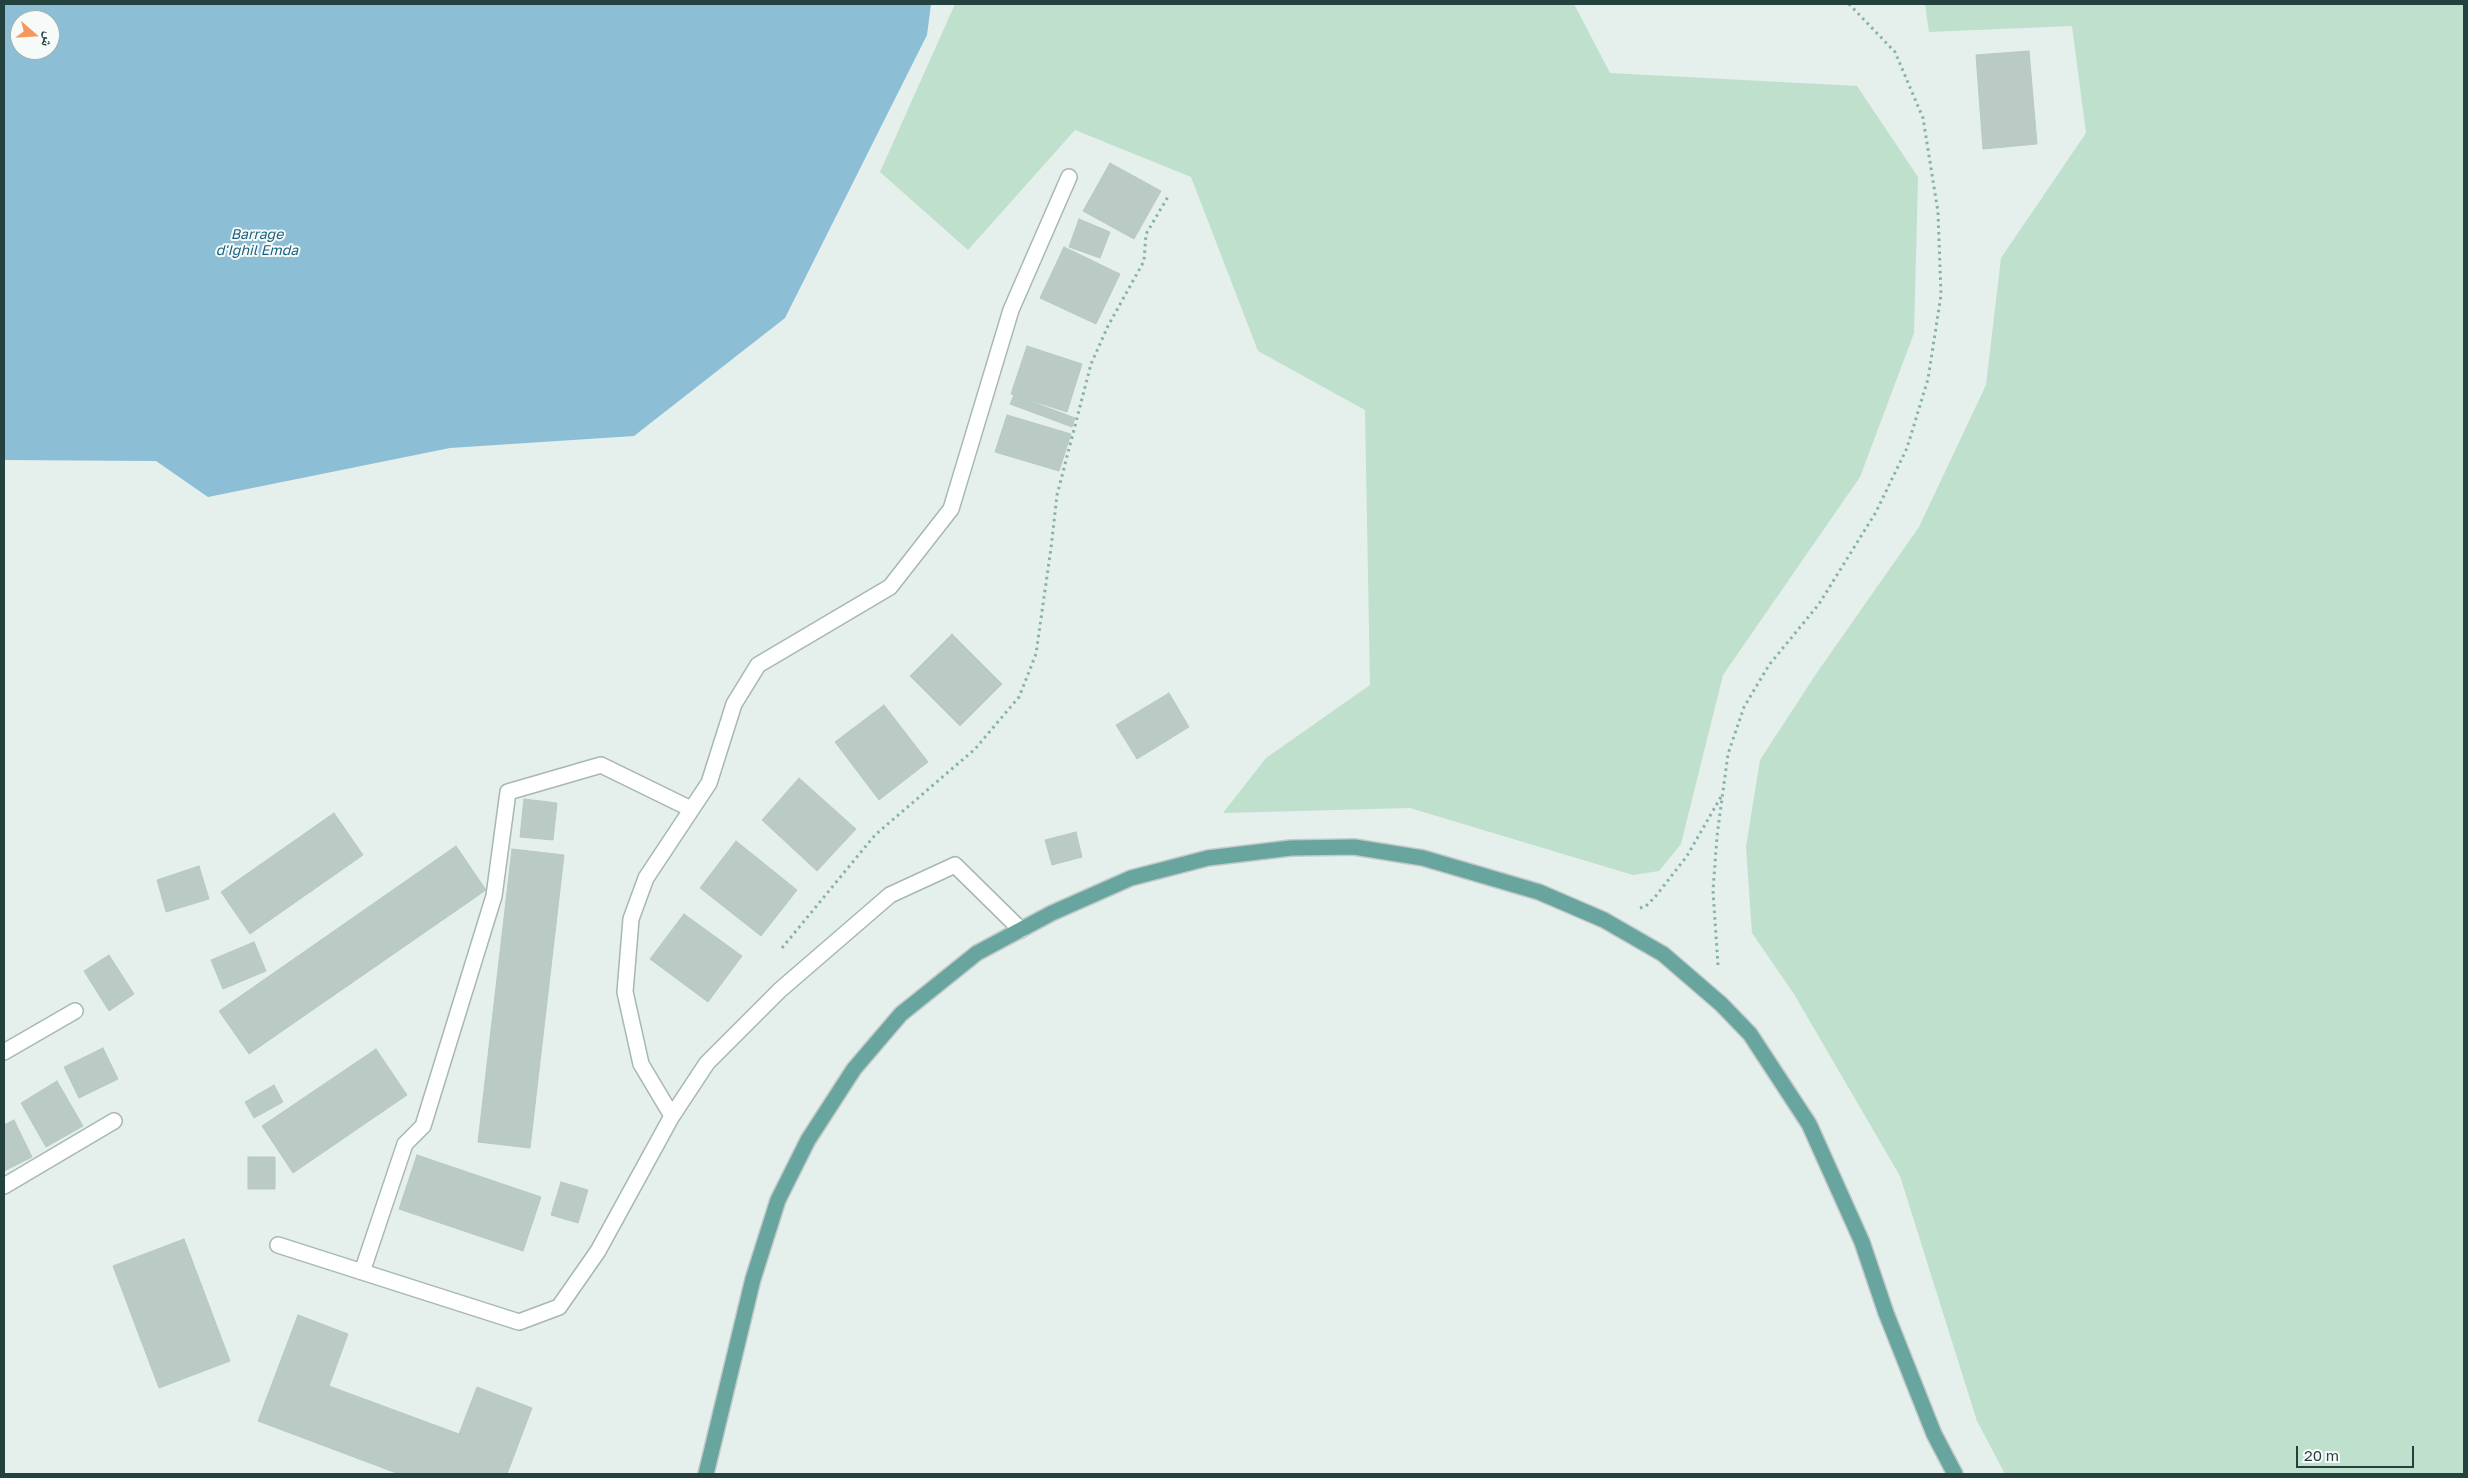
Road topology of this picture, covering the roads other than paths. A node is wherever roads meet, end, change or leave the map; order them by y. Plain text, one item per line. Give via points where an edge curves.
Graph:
1 (1069, 178) dead end
2 (691, 809) junction
3 (1021, 930) junction
4 (75, 1011) dead end
5 (4, 1052) edge
6 (672, 1116) junction
7 (114, 1121) dead end
8 (4, 1186) edge
9 (278, 1245) dead end
10 (362, 1272) junction
11 (706, 1474) edge
12 (1955, 1474) edge

1 - 2 lane via 1012,310 951,508 890,587 758,665 734,704 709,782
2 - 6 lane via 646,878 631,919 625,992 641,1064
2 - 10 lane via 601,766 508,792 491,905 423,1126 405,1144
3 - 6 lane via 956,865 890,895 780,990 706,1063
3 - 11 main road via 977,953 901,1014 854,1069 808,1140 778,1200 756,1270
3 - 12 main road via 1131,878 1208,858 1354,847 1423,858 1539,892 1604,920 1663,954 1750,1034 1808,1124 1862,1242 1934,1434
4 - 5 lane
6 - 10 lane via 598,1251 559,1307 519,1322
7 - 8 lane
9 - 10 lane

